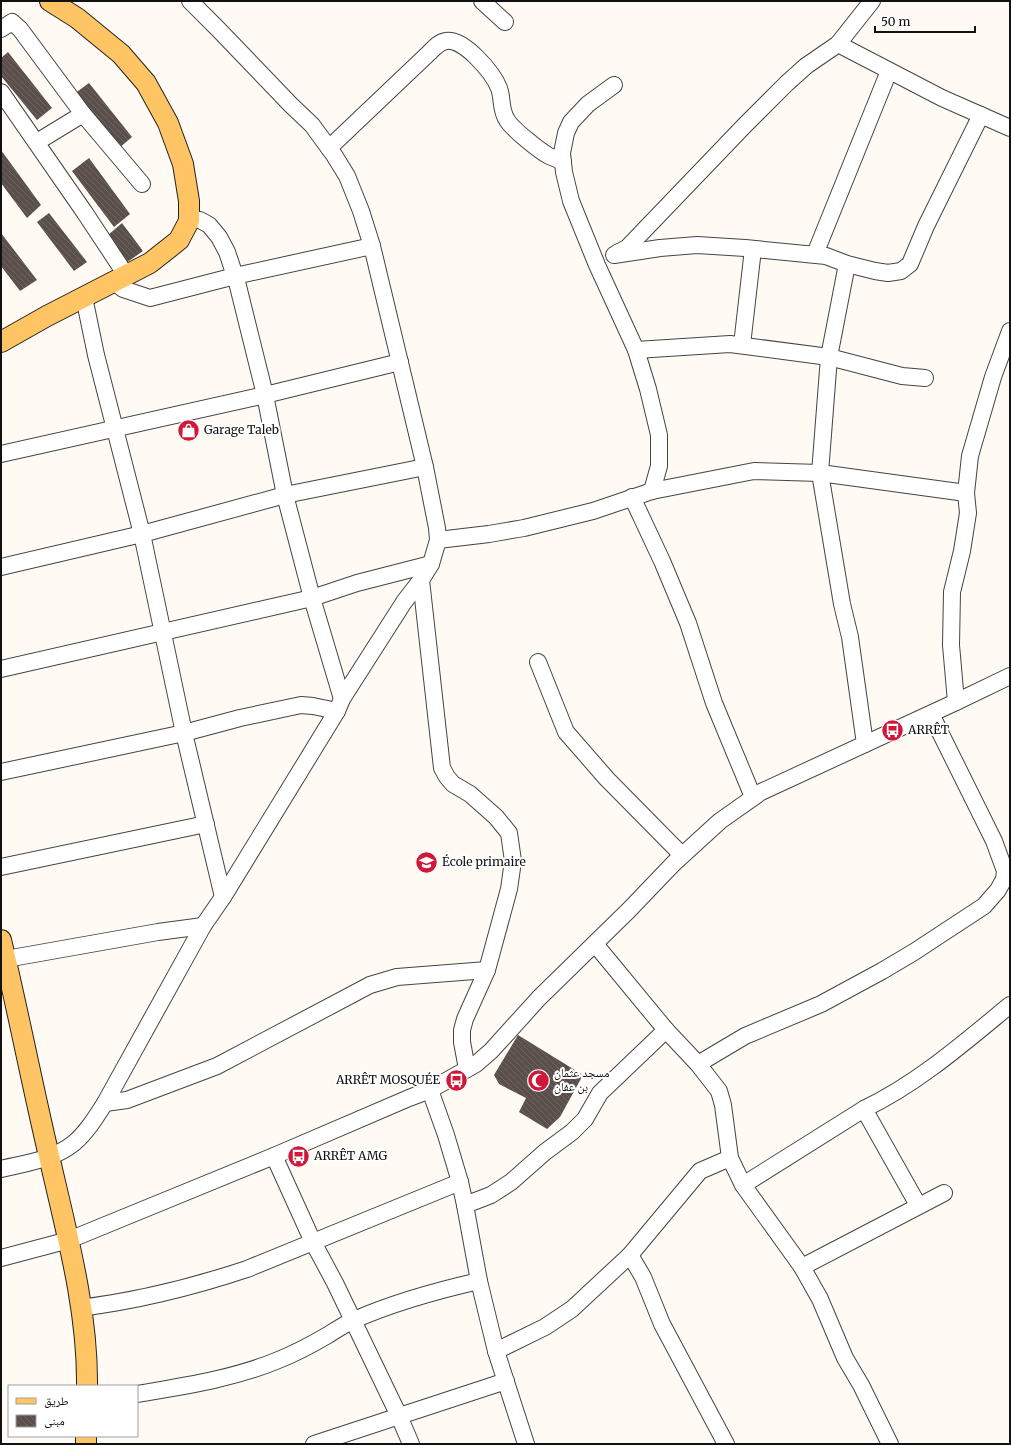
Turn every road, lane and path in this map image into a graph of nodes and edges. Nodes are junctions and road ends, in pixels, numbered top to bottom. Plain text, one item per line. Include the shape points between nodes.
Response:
1 (50, 1) edge
2 (482, 1) edge
3 (872, 1) edge
4 (192, 2) edge
5 (505, 22) dead end
6 (1, 30) edge
7 (838, 44) junction
8 (889, 71) junction
9 (614, 85) dead end
10 (1, 92) edge
11 (83, 114) junction
12 (981, 115) junction
13 (1010, 127) edge
14 (37, 142) junction
15 (329, 148) junction
16 (563, 162) junction
17 (142, 184) dead end
18 (189, 218) junction
19 (372, 246) junction
20 (753, 248) junction
21 (815, 254) junction
22 (614, 255) junction
23 (847, 264) junction
24 (597, 265) junction
25 (235, 276) junction
26 (120, 278) junction
27 (84, 297) junction
28 (1010, 332) edge
29 (1, 342) edge
30 (742, 345) junction
31 (636, 350) junction
32 (829, 357) junction
33 (400, 362) junction
34 (925, 378) dead end
35 (265, 395) junction
36 (116, 428) junction
37 (1, 454) edge
38 (425, 467) junction
39 (820, 473) junction
40 (652, 491) junction
41 (966, 493) junction
42 (285, 495) junction
43 (632, 498) junction
44 (142, 534) junction
45 (438, 540) junction
46 (430, 564) junction
47 (1, 567) edge
48 (421, 580) junction
49 (312, 598) junction
50 (163, 631) junction
51 (538, 662) dead end
52 (1, 669) edge
53 (1010, 676) edge
54 (956, 702) junction
55 (340, 705) junction
56 (931, 714) junction
57 (184, 732) junction
58 (865, 744) junction
59 (1, 772) edge
60 (753, 797) junction
61 (206, 824) junction
62 (682, 855) junction
63 (1, 867) edge
64 (224, 897) junction
65 (204, 926) junction
66 (1, 940) edge
67 (595, 944) junction
68 (3, 956) edge
69 (487, 970) junction
70 (7, 995) edge
71 (1010, 1005) edge
72 (666, 1030) junction
73 (698, 1064) junction
74 (468, 1069) junction
75 (430, 1090) junction
76 (105, 1103) junction
77 (864, 1109) junction
78 (274, 1156) junction
79 (49, 1157) junction
80 (730, 1158) junction
81 (1, 1169) edge
82 (460, 1182) junction
83 (743, 1185) junction
84 (944, 1193) dead end
85 (465, 1205) junction
86 (918, 1205) junction
87 (69, 1240) junction
88 (313, 1242) junction
89 (630, 1255) junction
90 (1, 1258) edge
91 (802, 1266) junction
92 (479, 1281) junction
93 (80, 1308) junction
94 (353, 1321) junction
95 (496, 1351) junction
96 (506, 1381) junction
97 (87, 1385) edge
98 (138, 1394) edge
99 (399, 1416) junction
100 (314, 1444) edge
101 (411, 1444) edge
102 (526, 1444) edge
103 (726, 1444) edge
104 (890, 1444) edge

1 - 18 main road via 78,18 120,54 146,83 168,123 183,164
2 - 5 street
3 - 7 street
4 - 15 street via 312,125
6 - 11 street via 12,22 20,29
7 - 8 street
7 - 22 street via 806,66 786,84 627,248
8 - 12 street
8 - 21 street
9 - 16 street via 588,104 571,122 562,153
10 - 14 street
11 - 14 street
11 - 17 street
12 - 13 street
12 - 23 street via 910,264 901,271 888,273
14 - 26 street via 86,213
15 - 16 street via 429,52 440,43 454,41 465,46 492,75 500,89 504,116 512,128 549,156
15 - 19 street via 347,176
16 - 24 street via 571,201
18 - 25 street via 209,225 219,237
18 - 26 main road via 179,240 150,263
19 - 25 street
19 - 33 street
20 - 21 street
20 - 22 street via 697,245
20 - 30 street
21 - 23 street
22 - 24 street
23 - 32 street
24 - 31 street
25 - 26 street via 150,298 123,290
25 - 35 street
26 - 27 main road
27 - 29 main road
27 - 36 street via 96,355
28 - 41 street via 970,456
30 - 31 street
30 - 32 street
31 - 40 street via 659,435 659,466
32 - 34 street via 902,376
32 - 39 street
33 - 35 street
33 - 38 street
35 - 36 street
35 - 42 street
36 - 37 street
36 - 44 street
38 - 42 street
38 - 45 street
39 - 40 street via 754,471
39 - 41 street
39 - 58 street via 850,637
40 - 43 street
41 - 54 street via 968,513 952,592 951,645
42 - 44 street
42 - 49 street
43 - 45 street via 593,511 524,528
43 - 60 street via 688,623 714,703
44 - 47 street
44 - 50 street
45 - 46 street
46 - 48 street
46 - 49 street
48 - 55 street via 404,602
48 - 69 street via 442,768 453,784 470,794 496,816 509,833 513,861 509,889
49 - 50 street
49 - 55 street
50 - 52 street
50 - 57 street
51 - 62 street via 566,732 607,779
53 - 54 street
54 - 56 street
55 - 57 street via 301,705
55 - 64 street
56 - 58 street
56 - 73 street via 994,841 1005,871 998,890 984,906 882,971 821,1004 745,1036
57 - 59 street
57 - 61 street
58 - 60 street
60 - 62 street via 720,821
61 - 63 street
61 - 64 street
62 - 67 street
64 - 65 street
65 - 68 street
65 - 76 street
66 - 68 main road
67 - 72 street
67 - 74 street via 539,998 492,1051
68 - 70 main road
69 - 74 street via 462,1030
69 - 76 street via 396,977 370,985 217,1066 127,1100
70 - 79 main road
71 - 77 street via 953,1052 885,1099
72 - 73 street
72 - 85 street via 600,1093 584,1119 572,1132 511,1182 490,1195
73 - 80 street via 718,1090 723,1105
74 - 75 street
75 - 78 street
75 - 82 street
76 - 79 street via 75,1142
77 - 83 street
77 - 86 street
78 - 87 street
78 - 88 street
79 - 81 street
79 - 87 main road
80 - 83 street
80 - 89 street via 700,1171
82 - 85 street
82 - 88 street
83 - 91 street
84 - 86 street
85 - 92 street
86 - 91 street
87 - 90 street
87 - 93 main road
88 - 93 street via 221,1278 118,1303
88 - 94 street
89 - 95 street via 572,1309 545,1327
89 - 103 street via 643,1277 662,1324
91 - 104 street via 820,1299 845,1358
92 - 94 street via 424,1294
92 - 95 street
93 - 97 main road via 84,1328
94 - 98 street via 308,1347 276,1361 232,1375
94 - 99 street
95 - 96 street
96 - 99 street
96 - 102 street
99 - 100 street
99 - 101 street

